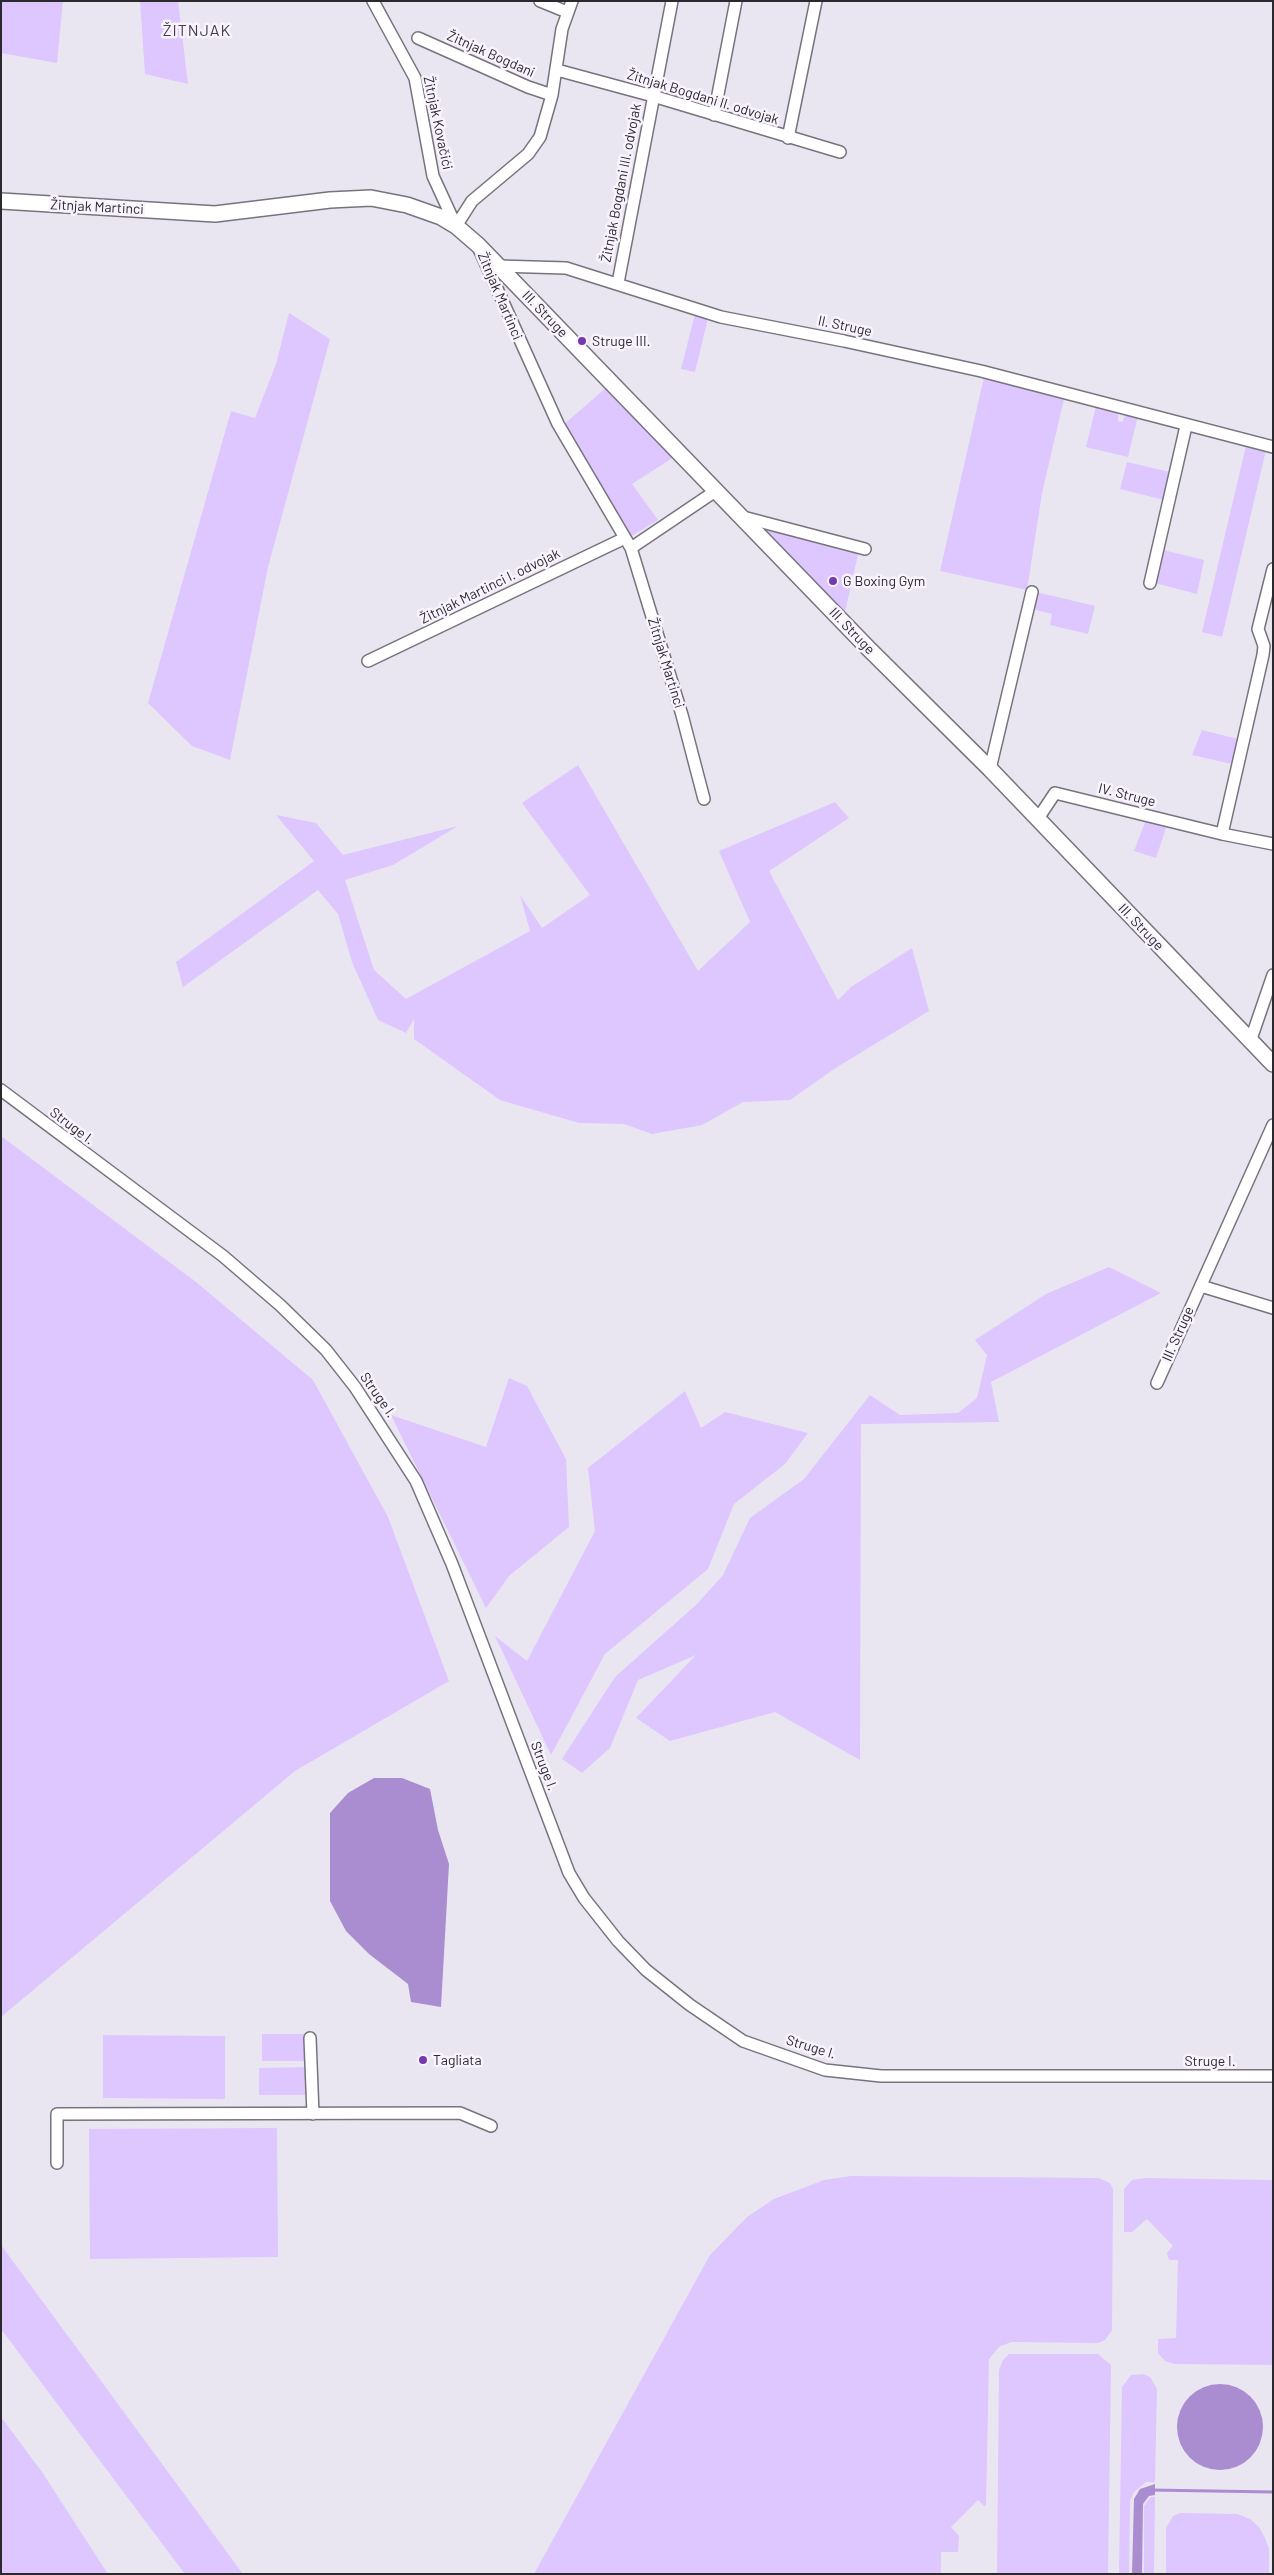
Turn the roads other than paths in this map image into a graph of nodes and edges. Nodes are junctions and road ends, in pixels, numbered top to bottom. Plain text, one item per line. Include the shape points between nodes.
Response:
1 (373, 1) edge
2 (540, 1) edge
3 (672, 1) edge
4 (736, 1) edge
5 (816, 1) edge
6 (569, 7) edge
7 (418, 38) dead end
8 (557, 70) junction
9 (552, 94) junction
10 (653, 96) junction
11 (714, 115) junction
12 (788, 138) junction
13 (840, 152) dead end
14 (1, 201) edge
15 (456, 226) junction
16 (478, 245) junction
17 (498, 266) junction
18 (618, 283) junction
19 (1186, 426) junction
20 (1273, 447) edge
21 (717, 490) junction
22 (742, 518) junction
23 (628, 543) junction
24 (864, 550) dead end
25 (1273, 569) edge
26 (1150, 583) dead end
27 (1032, 592) dead end
28 (368, 661) dead end
29 (990, 770) junction
30 (704, 799) dead end
31 (1037, 820) junction
32 (1222, 834) junction
33 (1273, 844) edge
34 (1273, 975) edge
35 (1250, 1042) junction
36 (1273, 1064) edge
37 (1, 1090) edge
38 (1273, 1125) edge
39 (1201, 1286) junction
40 (1273, 1308) edge
41 (1157, 1383) dead end
42 (310, 2038) dead end
43 (1273, 2076) edge
44 (313, 2114) junction
45 (491, 2126) dead end
46 (57, 2163) dead end

1 - 15 street, Žitnjak Kovačići via 415,78 433,176
2 - 6 street, Žitnjak Bogdani
3 - 10 street, Žitnjak Bogdani III. odvojak
4 - 11 street
5 - 12 street
6 - 8 street, Žitnjak Bogdani
7 - 9 street, Žitnjak Bogdani via 528,88
8 - 9 street, Žitnjak Bogdani
8 - 10 street, Žitnjak Bogdani II. odvojak
9 - 15 street, Žitnjak Bogdani via 544,129 534,146 472,200
10 - 11 street, Žitnjak Bogdani II. odvojak
10 - 18 street, Žitnjak Bogdani III. odvojak
11 - 12 street, Žitnjak Bogdani II. odvojak
12 - 13 street, Žitnjak Bogdani II. odvojak
14 - 15 street, Žitnjak Martinci via 215,214 371,198 408,205
15 - 16 street, Žitnjak Martinci
16 - 17 street, III. Struge
16 - 23 street, Žitnjak Martinci via 558,424
17 - 18 street, II. Struge via 566,268
17 - 21 street, III. Struge
18 - 19 street, II. Struge via 721,317 981,371
19 - 20 street, II. Struge
19 - 26 street
21 - 22 street, III. Struge
21 - 23 street
22 - 24 street
22 - 29 street, III. Struge
23 - 28 street, Žitnjak Martinci I. odvojak
23 - 30 street, Žitnjak Martinci via 682,715
25 - 32 street via 1258,629 1264,646
27 - 29 street
29 - 31 street, III. Struge
31 - 32 street, IV. Struge via 1055,793
31 - 35 street, III. Struge
32 - 33 street, IV. Struge
34 - 35 street
35 - 36 street, III. Struge
37 - 43 street, Struge I. via 223,1256 326,1350 355,1387 416,1481 452,1564 569,1873 618,1941 646,1970 690,2005 742,2041 826,2070 881,2076
38 - 39 street, III. Struge
39 - 40 street
39 - 41 street, III. Struge
42 - 44 street
44 - 45 street via 460,2113
44 - 46 street via 57,2114

